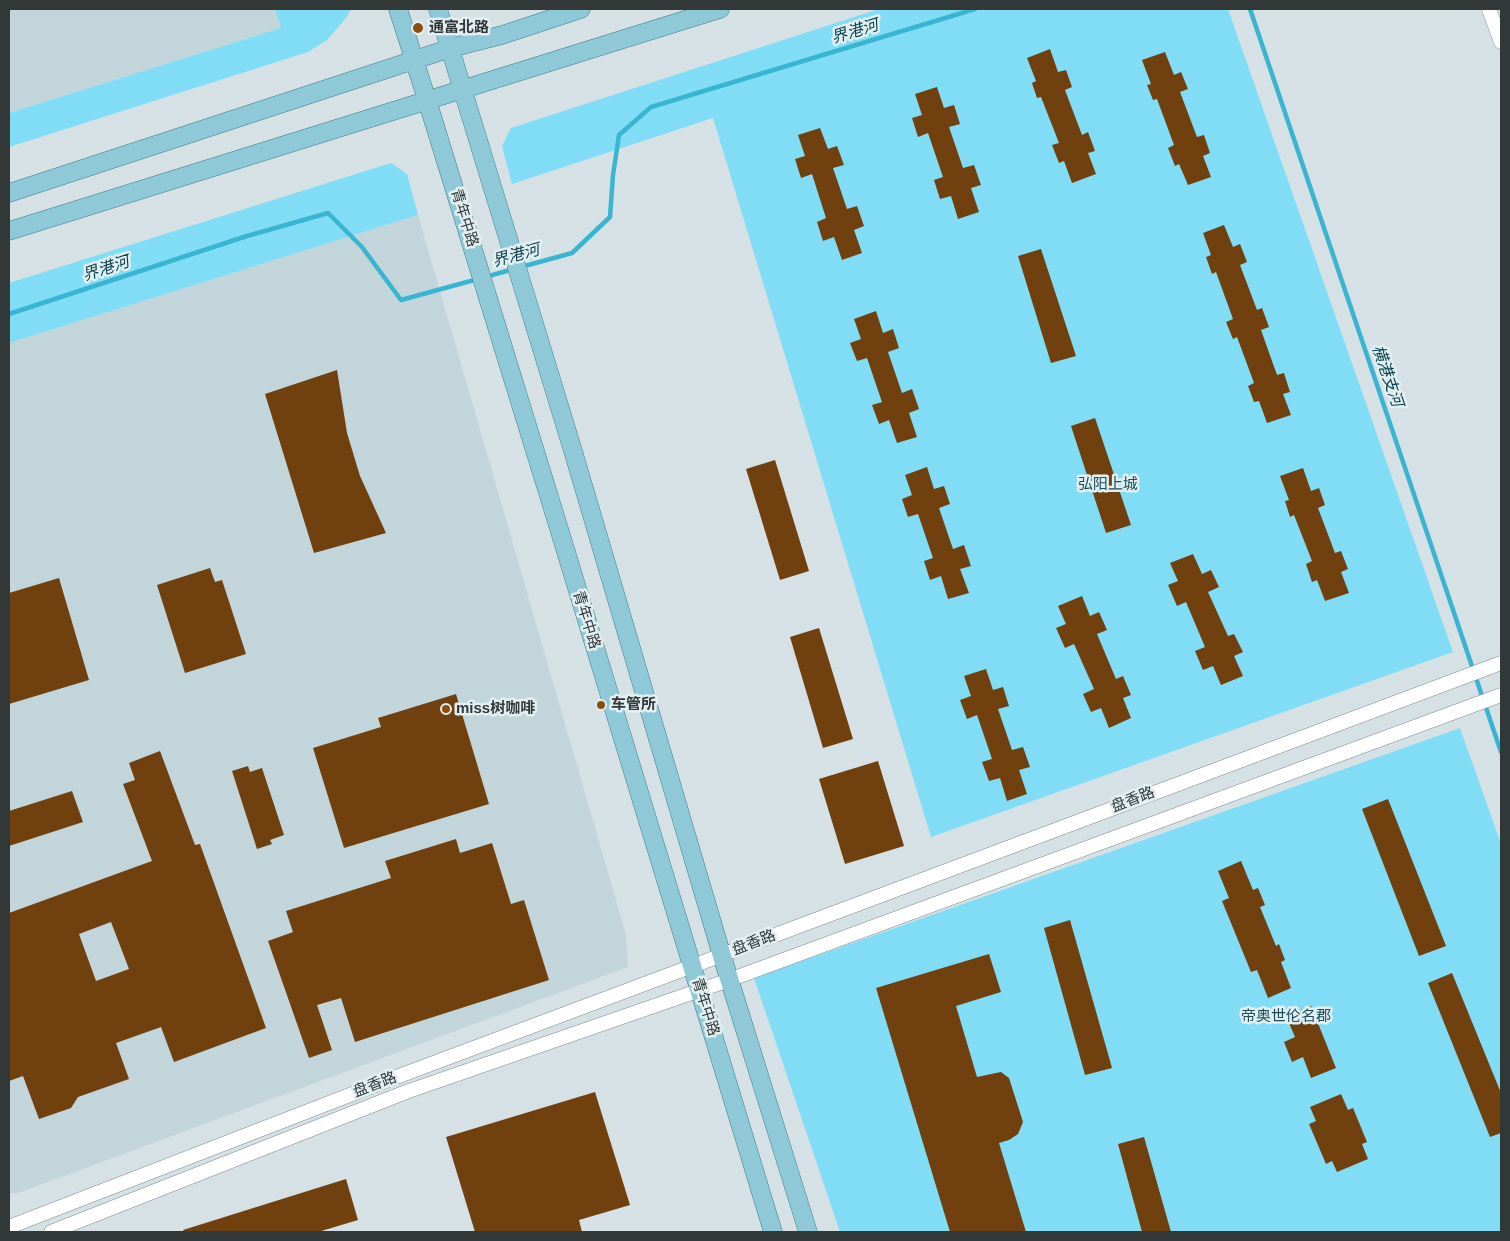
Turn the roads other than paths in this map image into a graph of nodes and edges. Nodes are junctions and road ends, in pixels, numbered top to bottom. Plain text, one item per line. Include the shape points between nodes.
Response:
1 (398, 9) edge
2 (438, 9) edge
3 (581, 9) edge
4 (720, 9) edge
5 (1489, 9) edge
6 (1501, 42) edge
7 (451, 48) junction
8 (414, 61) junction
9 (463, 89) junction
10 (427, 100) junction
11 (9, 193) edge
12 (9, 230) edge
13 (1501, 663) edge
14 (1501, 695) edge
15 (722, 956) junction
16 (693, 965) junction
17 (729, 980) junction
18 (700, 989) junction
19 (9, 1227) edge
20 (51, 1232) edge
21 (773, 1232) edge
22 (808, 1232) edge

1 - 8 main road, 青年中路
2 - 7 main road, 青年中路
3 - 7 main road
4 - 9 main road
5 - 6 street
7 - 8 main road
7 - 9 main road, 青年中路
8 - 10 main road, 青年中路
8 - 11 main road
9 - 10 main road
9 - 15 main road, 青年中路
10 - 12 main road
10 - 16 main road, 青年中路
13 - 15 street, 盘香路
14 - 17 street, 盘香路
15 - 16 street, 盘香路
15 - 17 main road, 青年中路
16 - 18 main road, 青年中路
16 - 19 street, 盘香路
17 - 18 street, 盘香路
17 - 22 main road, 青年中路
18 - 20 street, 盘香路 via 406,1092
18 - 21 main road, 青年中路

